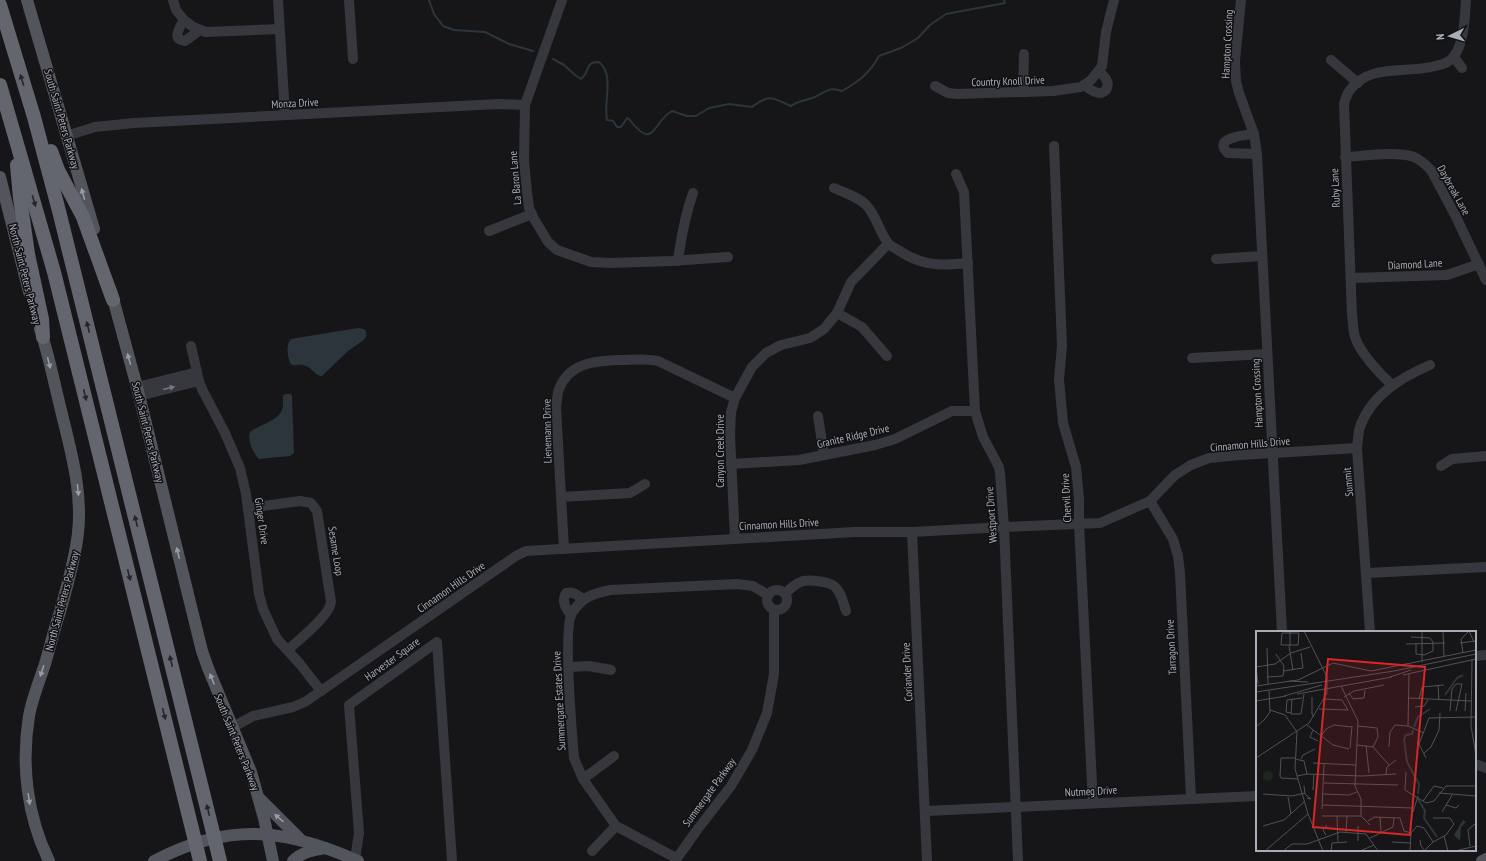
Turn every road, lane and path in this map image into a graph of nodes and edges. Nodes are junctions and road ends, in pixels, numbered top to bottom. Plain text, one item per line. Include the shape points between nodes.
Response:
1 (27, 0) edge
2 (173, 0) edge
3 (278, 0) edge
4 (349, 0) edge
5 (562, 0) edge
6 (1114, 0) edge
7 (1241, 0) edge
8 (1466, 0) edge
9 (0, 5) edge
10 (184, 20) junction
11 (279, 29) junction
12 (200, 30) junction
13 (1024, 54) dead end
14 (1454, 56) junction
15 (353, 59) dead end
16 (1331, 60) dead end
17 (1462, 68) dead end
18 (1099, 71) junction
19 (1358, 82) junction
20 (0, 85) edge
21 (1084, 85) junction
22 (935, 86) dead end
23 (1023, 92) junction
24 (525, 105) junction
25 (284, 115) junction
26 (34, 117) junction
27 (1254, 134) junction
28 (66, 136) junction
29 (15, 137) junction
30 (1054, 146) dead end
31 (1257, 154) junction
32 (1345, 156) junction
33 (956, 174) dead end
34 (0, 177) edge
35 (834, 188) dead end
36 (693, 193) dead end
37 (532, 214) junction
38 (489, 232) dead end
39 (888, 244) junction
40 (1262, 256) junction
41 (728, 257) dead end
42 (1216, 259) dead end
43 (678, 261) junction
44 (968, 264) junction
45 (1479, 264) junction
46 (1352, 278) junction
47 (1486, 280) edge
48 (113, 300) junction
49 (837, 313) junction
50 (43, 337) junction
51 (191, 346) dead end
52 (1267, 354) junction
53 (887, 356) dead end
54 (1192, 358) dead end
55 (1430, 365) dead end
56 (198, 377) junction
57 (1392, 385) junction
58 (138, 391) junction
59 (735, 398) junction
60 (975, 411) junction
61 (818, 416) dead end
62 (1357, 448) junction
63 (1272, 454) junction
64 (824, 456) junction
65 (1486, 456) edge
66 (731, 464) junction
67 (1441, 466) dead end
68 (645, 484) dead end
69 (562, 497) junction
70 (1150, 501) junction
71 (248, 508) junction
72 (1079, 524) junction
73 (1004, 527) junction
74 (912, 532) junction
75 (735, 539) junction
76 (564, 549) junction
77 (1486, 567) edge
78 (1367, 573) junction
79 (785, 594) junction
80 (768, 595) junction
81 (583, 599) junction
82 (774, 610) junction
83 (846, 611) dead end
84 (571, 615) junction
85 (1282, 631) edge
86 (1370, 631) edge
87 (288, 650) junction
88 (1486, 655) edge
89 (1476, 656) edge
90 (569, 667) junction
91 (611, 670) dead end
92 (321, 691) junction
93 (232, 727) junction
94 (614, 756) dead end
95 (583, 779) junction
96 (1256, 796) edge
97 (259, 797) junction
98 (1191, 798) junction
99 (1093, 803) junction
100 (1015, 807) junction
101 (926, 811) junction
102 (616, 826) junction
103 (267, 834) junction
104 (300, 839) junction
105 (328, 848) junction
106 (592, 851) dead end
107 (1486, 859) edge
108 (356, 860) edge
109 (675, 860) edge
110 (48, 861) edge
111 (154, 861) edge
112 (200, 861) edge
113 (220, 861) edge
114 (273, 861) edge
115 (293, 861) edge
116 (452, 861) edge
117 (927, 861) edge
118 (1018, 861) edge
119 (1482, 861) edge

1 - 28 main road, South Saint Peters Parkway
2 - 10 street via 176,10
3 - 11 street
4 - 15 street
5 - 24 street, La Baron Lane
6 - 18 street
7 - 27 street, Hampton Crossing via 1235,61 1236,81
8 - 14 street via 1463,32
26 -> 9 highway
10 - 12 street
10 - 12 street via 177,33 180,40 185,41
11 - 12 street via 220,32
11 - 25 street
13 - 23 street
14 - 17 street
14 - 19 street, Ruby Lane via 1442,65 1423,70 1373,73
16 - 19 street
18 - 21 street, Country Knoll Drive
18 - 21 street via 1107,80 1108,86 1105,91 1098,93
19 - 32 street, Ruby Lane via 1349,91 1344,104
20 - 29 highway
21 - 23 street, Country Knoll Drive via 1068,90
22 - 23 street, Country Knoll Drive via 948,93 957,94
24 - 25 street, Monza Drive via 498,104
24 - 37 street, La Baron Lane via 524,161 529,208
25 - 28 street, Monza Drive via 134,123 95,127
26 - 48 highway via 48,140 58,170 83,217
113 -> 26 highway
27 - 31 street, Hampton Crossing
27 - 31 street via 1229,139 1223,145 1228,153
48 -> 28 main road, South Saint Peters Parkway
29 - 50 highway via 30,270 42,319
29 -> 112 highway via 63,308
30 - 72 street, Chervil Drive via 1062,346 1059,379 1063,423 1076,467
31 - 40 street, Hampton Crossing
32 - 45 street, Daybreak Lane via 1412,157 1425,164 1431,170
32 - 46 street, Ruby Lane
33 - 44 street, Westport Drive via 964,192
34 - 50 main road, North Saint Peters Parkway
35 - 39 street via 866,205
36 - 43 street via 682,231
37 - 38 street
37 - 43 street, La Baron Lane via 548,242 557,250 591,262
39 - 44 street via 919,262
39 - 49 street, Canyon Creek Drive via 851,282
40 - 42 street
40 - 52 street, Hampton Crossing
41 - 43 street, La Baron Lane
44 - 60 street, Westport Drive
45 - 46 street, Diamond Lane via 1447,275
45 - 47 street, Daybreak Lane
46 - 57 street, Ruby Lane via 1355,337 1360,348
58 -> 48 main road, South Saint Peters Parkway
49 - 53 street via 862,328
49 - 59 street, Canyon Creek Drive via 824,329 810,338 766,353 752,367
50 -> 110 main road, North Saint Peters Parkway via 76,472 79,507 75,554 35,692 26,740 28,796 36,831
51 - 56 street, Ginger Drive
52 - 54 street
52 - 63 street, Hampton Crossing
55 - 57 street, Summit
56 - 58 street
56 - 71 street, Ginger Drive via 236,456
57 - 62 street, Summit via 1374,404 1362,422
93 -> 58 main road, South Saint Peters Parkway via 202,651
59 - 66 street, Canyon Creek Drive via 731,412
59 - 69 street, Lienemann Drive via 658,361 596,361 583,364 566,376 558,390 556,408
60 - 64 street, Granite Ridge Drive via 952,411 895,439
60 - 73 street, Westport Drive via 983,437 999,467
61 - 64 street
62 - 63 street, Cinnamon Hills Drive
62 - 78 street, Summit
63 - 70 street, Cinnamon Hills Drive via 1209,458 1175,475
63 - 85 street, Hampton Crossing
64 - 66 street, Granite Ridge Drive
65 - 67 street via 1452,459
66 - 75 street, Canyon Creek Drive
68 - 69 street via 630,493
69 - 76 street, Lienemann Drive
70 - 72 street, Cinnamon Hills Drive via 1100,523
70 - 98 street, Tarragon Drive via 1178,556
71 - 87 street, Ginger Drive via 261,602 274,633
71 - 87 street, Sesame Loop via 300,501 311,503 318,511 331,607
72 - 73 street, Cinnamon Hills Drive
72 - 99 street, Chervil Drive
73 - 74 street, Cinnamon Hills Drive
73 - 100 street, Westport Drive
74 - 75 street, Cinnamon Hills Drive via 855,532
74 - 101 street, Coriander Drive
75 - 76 street, Cinnamon Hills Drive
76 - 92 street, Cinnamon Hills Drive via 526,551 516,556
77 - 78 street
78 - 86 street, Summit
79 - 80 street via 777,590 771,591
79 - 82 street via 786,605
79 - 83 street via 802,582 818,581 833,585
80 - 81 street via 753,586 737,584 610,590
80 - 82 street via 767,603
81 - 84 street, Summergate Estates Drive
81 - 84 street via 570,592 566,593 563,602
82 - 109 street, Summergate Parkway via 774,674 770,714 731,786
84 - 90 street, Summergate Estates Drive via 568,634
87 - 92 street, Ginger Drive
88 - 89 street
90 - 91 street via 589,666
90 - 95 street, Summergate Estates Drive via 574,758
92 - 93 street, Cinnamon Hills Drive via 299,704 253,716
93 - 97 main road, South Saint Peters Parkway
94 - 95 street
95 - 102 street, Summergate Estates Drive
96 - 98 street, Nutmeg Drive
97 - 103 main road, South Saint Peters Parkway
104 -> 97 main road
98 - 99 street, Nutmeg Drive
99 - 100 street, Nutmeg Drive
100 - 101 street, Nutmeg Drive
100 - 118 street, Westport Drive
101 - 117 street, Coriander Drive
102 - 106 street
102 - 109 street, Summergate Estates Drive
103 - 104 main road
103 - 111 main road via 230,835 207,840 181,848
103 - 114 main road, South Saint Peters Parkway
104 - 105 main road
105 - 108 main road
105 - 115 main road via 310,851
107 - 119 main road
108 - 116 street, Harvester Square via 359,833 349,705 437,642

